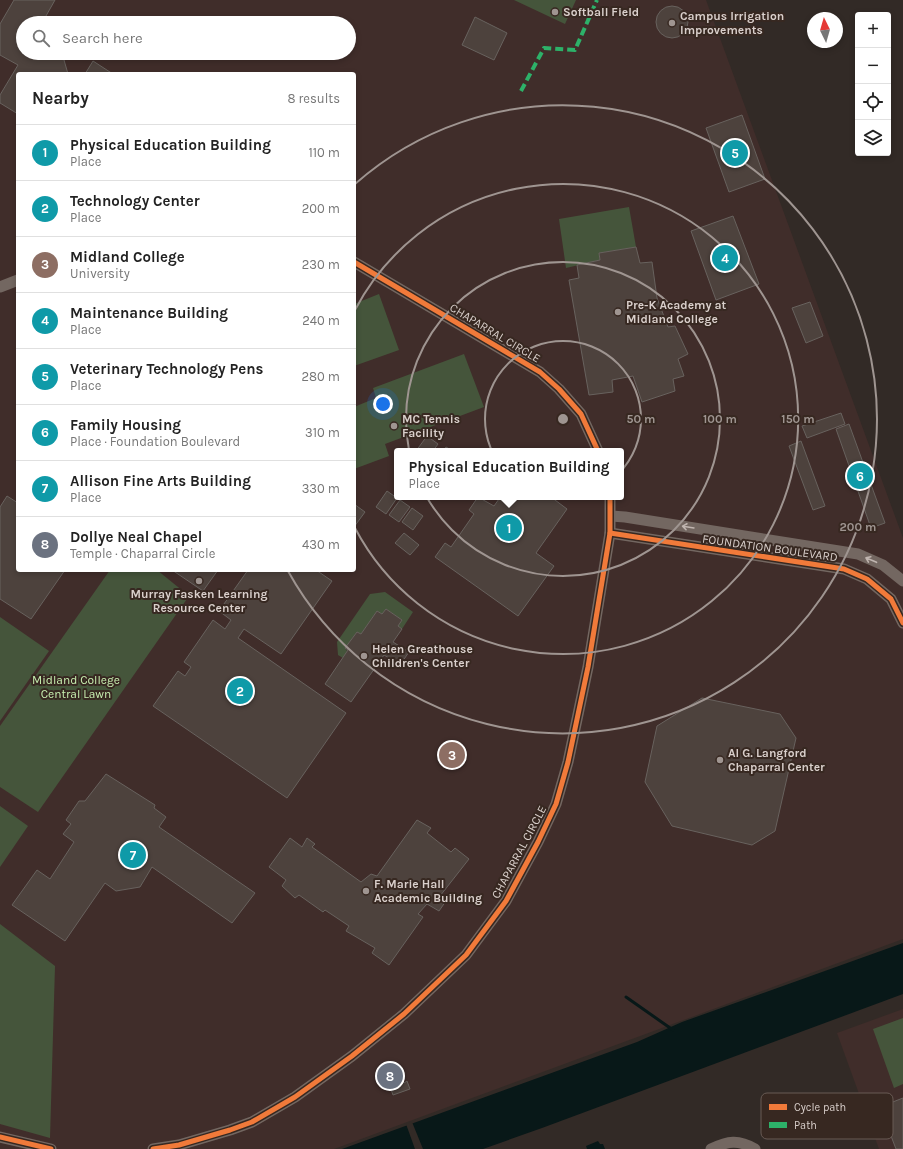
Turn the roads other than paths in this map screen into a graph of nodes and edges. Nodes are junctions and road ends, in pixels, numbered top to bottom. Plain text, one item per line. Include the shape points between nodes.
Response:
1 (356, 263) edge
2 (16, 281) edge
3 (0, 287) edge
4 (597, 448) edge
5 (610, 500) edge
6 (611, 516) junction
7 (610, 533) junction
8 (903, 581) edge
9 (903, 623) edge
10 (0, 1136) edge
11 (51, 1149) edge
12 (153, 1149) edge
13 (711, 1149) edge
14 (755, 1149) edge

1 - 4 street, CHAPARRAL CIRCLE via 540,372 581,414
2 - 3 street
5 - 6 street, CHAPARRAL CIRCLE
6 - 7 street, CHAPARRAL CIRCLE
8 -> 6 street, FOUNDATION BOULEVARD via 883,565 858,554
7 - 9 street, FOUNDATION BOULEVARD via 844,569 866,579 891,599
7 - 12 street, CHAPARRAL CIRCLE via 588,667 568,762 556,804 506,901 466,955 404,1014 295,1097 252,1122 179,1145
10 - 11 street
13 - 14 street via 725,1142 744,1143

